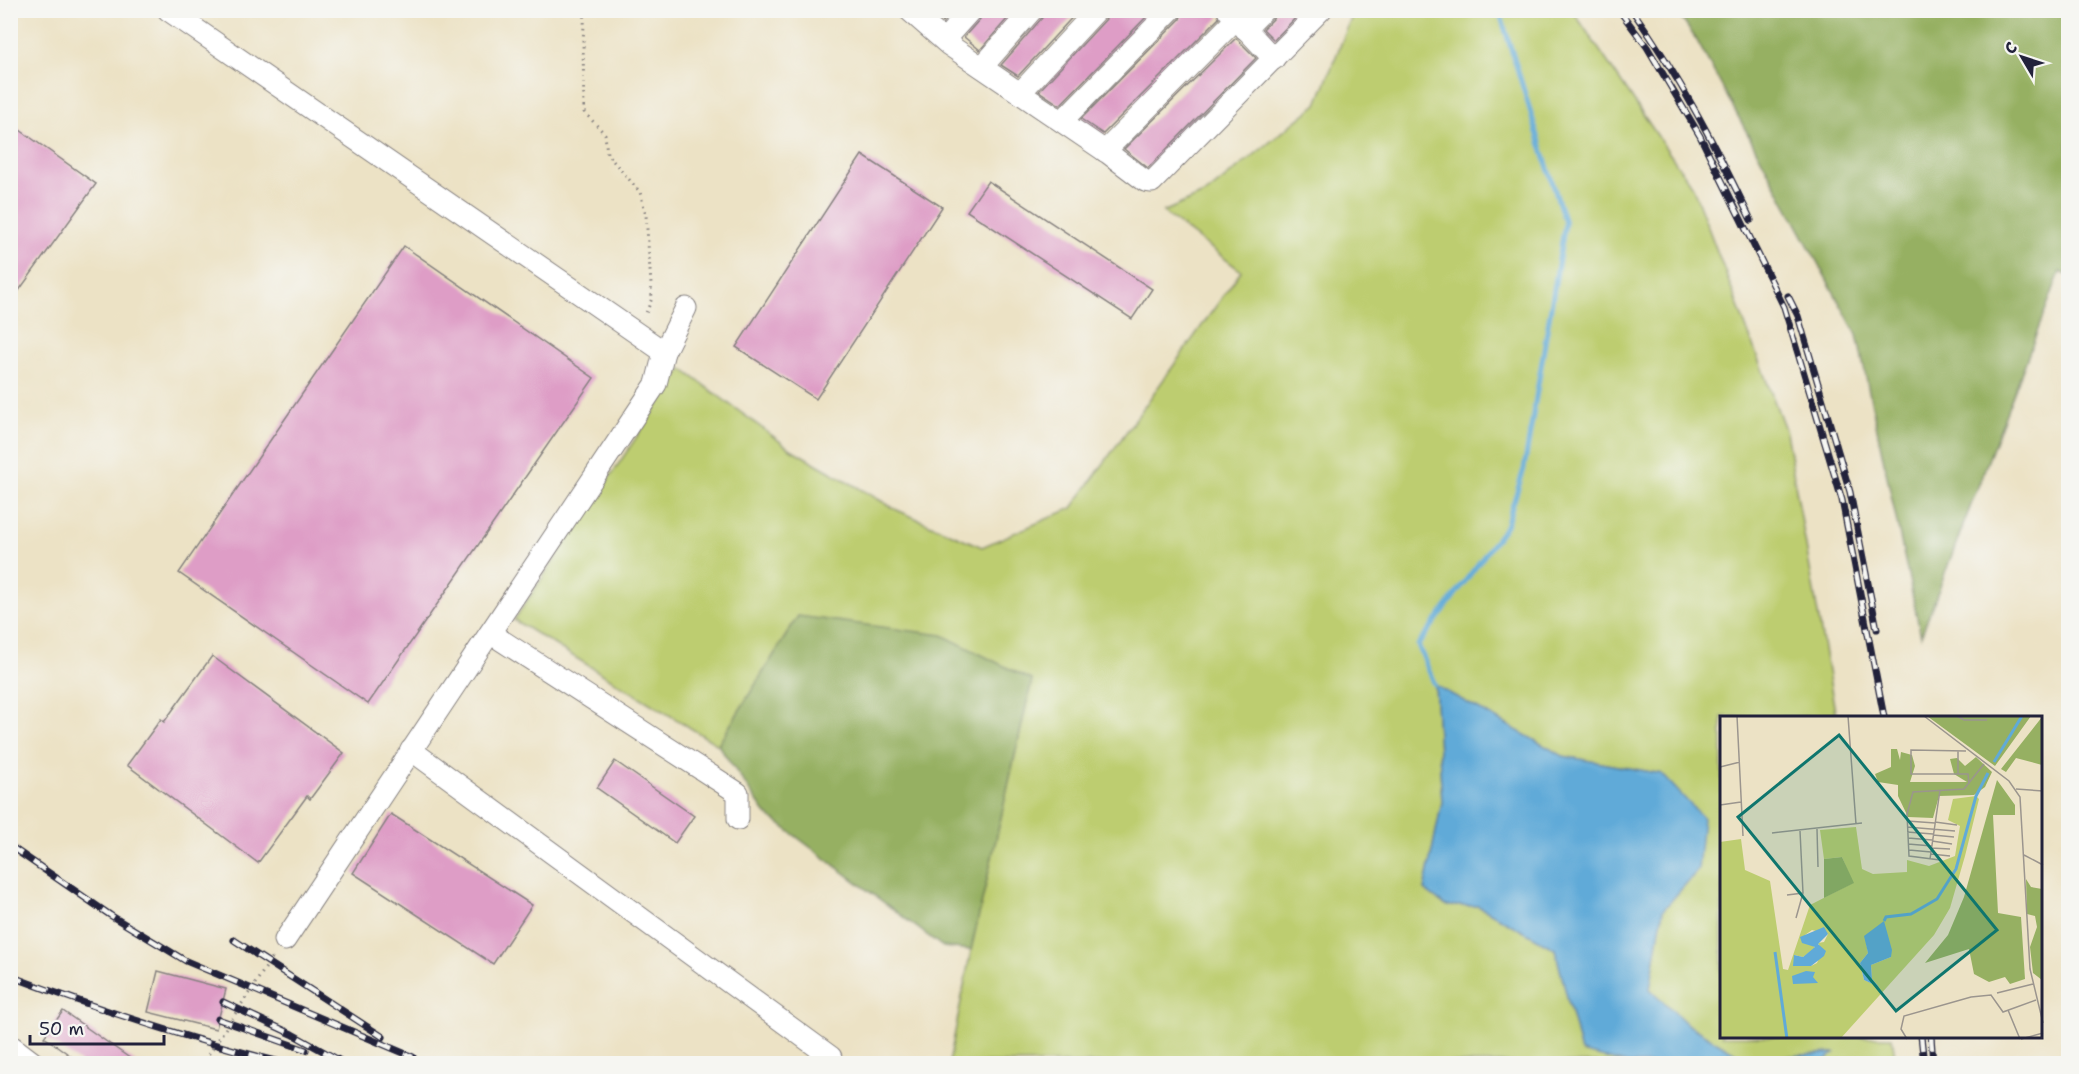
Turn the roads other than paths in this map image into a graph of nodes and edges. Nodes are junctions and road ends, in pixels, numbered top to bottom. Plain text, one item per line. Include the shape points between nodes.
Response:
1 (168, 10) edge
2 (909, 10) edge
3 (971, 10) edge
4 (1032, 10) edge
5 (1097, 10) edge
6 (1171, 10) edge
7 (1264, 10) edge
8 (1321, 10) edge
9 (1236, 20) edge
10 (944, 40) junction
11 (1274, 59) junction
12 (982, 68) junction
13 (1020, 93) junction
14 (1062, 121) junction
15 (1106, 151) junction
16 (686, 308) dead end
17 (664, 352) junction
18 (490, 633) junction
19 (411, 750) junction
20 (738, 819) dead end
21 (285, 940) road end
22 (10, 1046) edge
23 (831, 1061) edge
24 (35, 1064) edge

1 - 17 street
2 - 10 street
3 - 10 street
4 - 12 street
5 - 13 street
6 - 14 street
7 - 9 street
8 - 11 street
9 - 11 street
9 - 15 street
10 - 12 street
11 - 15 street via 1155,181 1145,181
12 - 13 street
13 - 14 street
14 - 15 street
16 - 17 street
17 - 18 street via 656,384
18 - 19 street
18 - 20 street via 738,793
19 - 21 street
19 - 23 street
22 - 24 street

